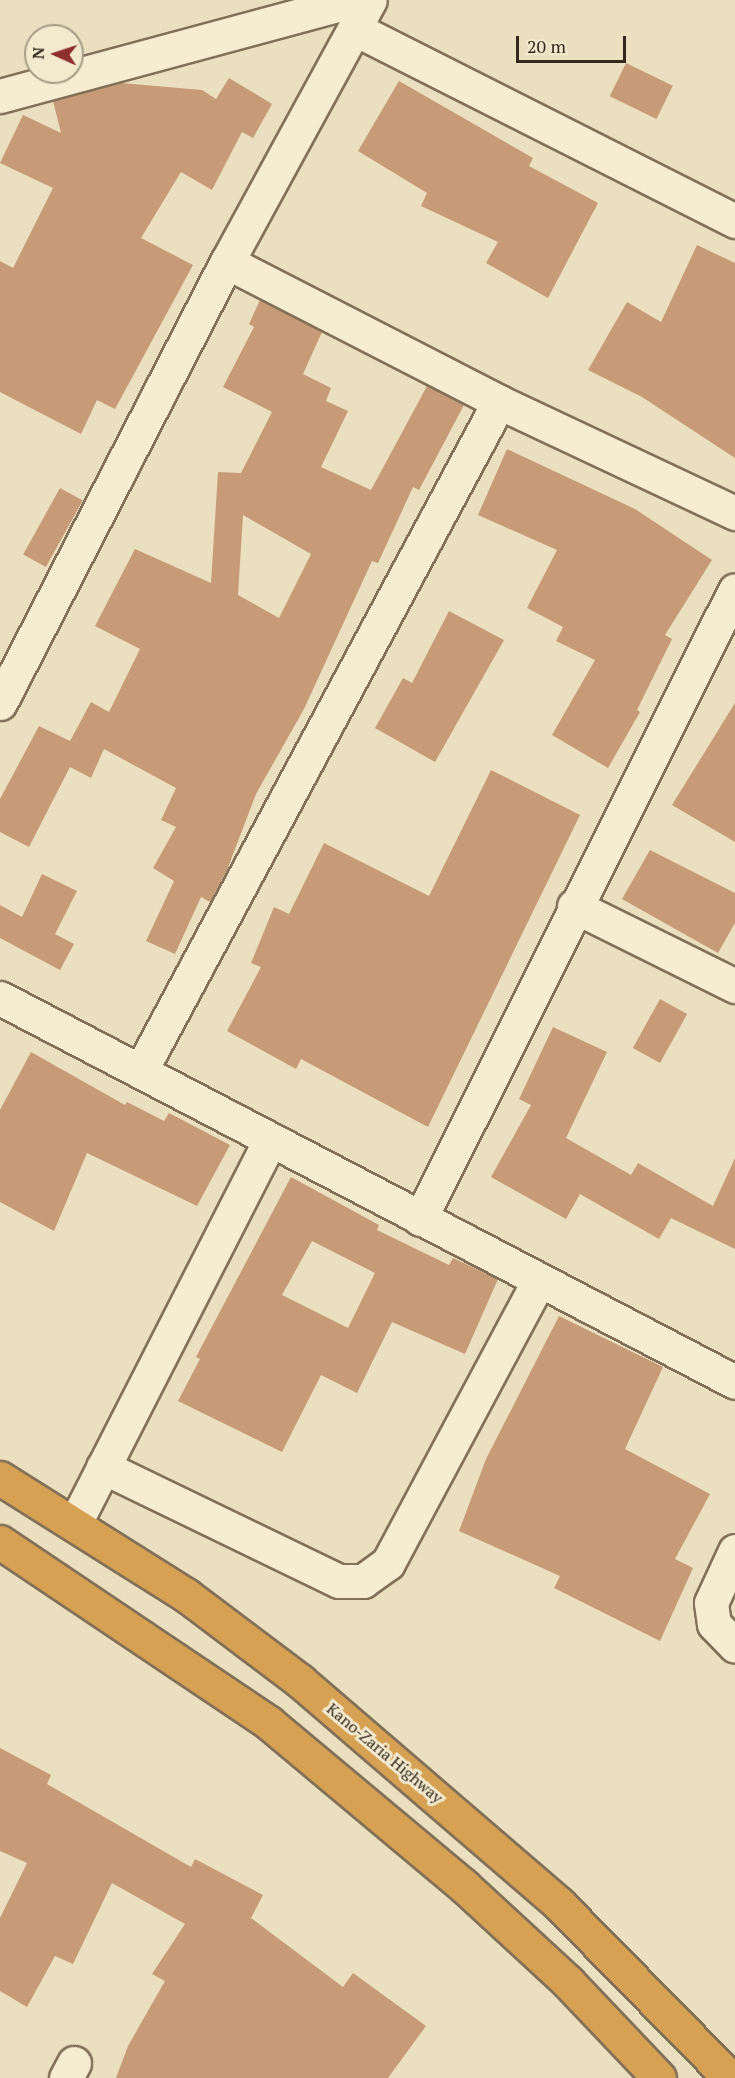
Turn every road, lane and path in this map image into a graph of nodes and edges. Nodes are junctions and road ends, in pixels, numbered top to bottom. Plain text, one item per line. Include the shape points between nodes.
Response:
1 (370, 0) edge
2 (355, 15) edge
3 (0, 96) edge
4 (735, 221) edge
5 (227, 262) junction
6 (499, 402) junction
7 (735, 513) edge
8 (735, 590) edge
9 (0, 703) edge
10 (574, 906) junction
11 (735, 986) edge
12 (0, 998) edge
13 (141, 1070) junction
14 (270, 1142) junction
15 (420, 1219) junction
16 (539, 1281) junction
17 (735, 1382) edge
18 (103, 1467) junction
19 (0, 1478) edge
20 (75, 1523) junction
21 (0, 1542) edge
22 (735, 1551) edge
23 (735, 1646) edge
24 (659, 2078) edge
25 (729, 2078) edge

1 - 2 street
2 - 3 street
2 - 4 street
2 - 5 street
5 - 6 street
5 - 9 street
6 - 7 street
6 - 13 street
8 - 10 street
10 - 11 street
10 - 15 street
12 - 13 street
13 - 14 street
14 - 15 street
14 - 18 street
15 - 16 street
16 - 17 street
16 - 18 street via 388,1563 363,1581 339,1581
18 - 20 street
19 - 20 highway, Kano-Zaria Highway
20 - 25 highway, Kano-Zaria Highway via 186,1595 300,1682 417,1780 559,1904
21 - 24 highway via 269,1723 464,1886 568,1982
22 - 23 street via 711,1603 714,1624

